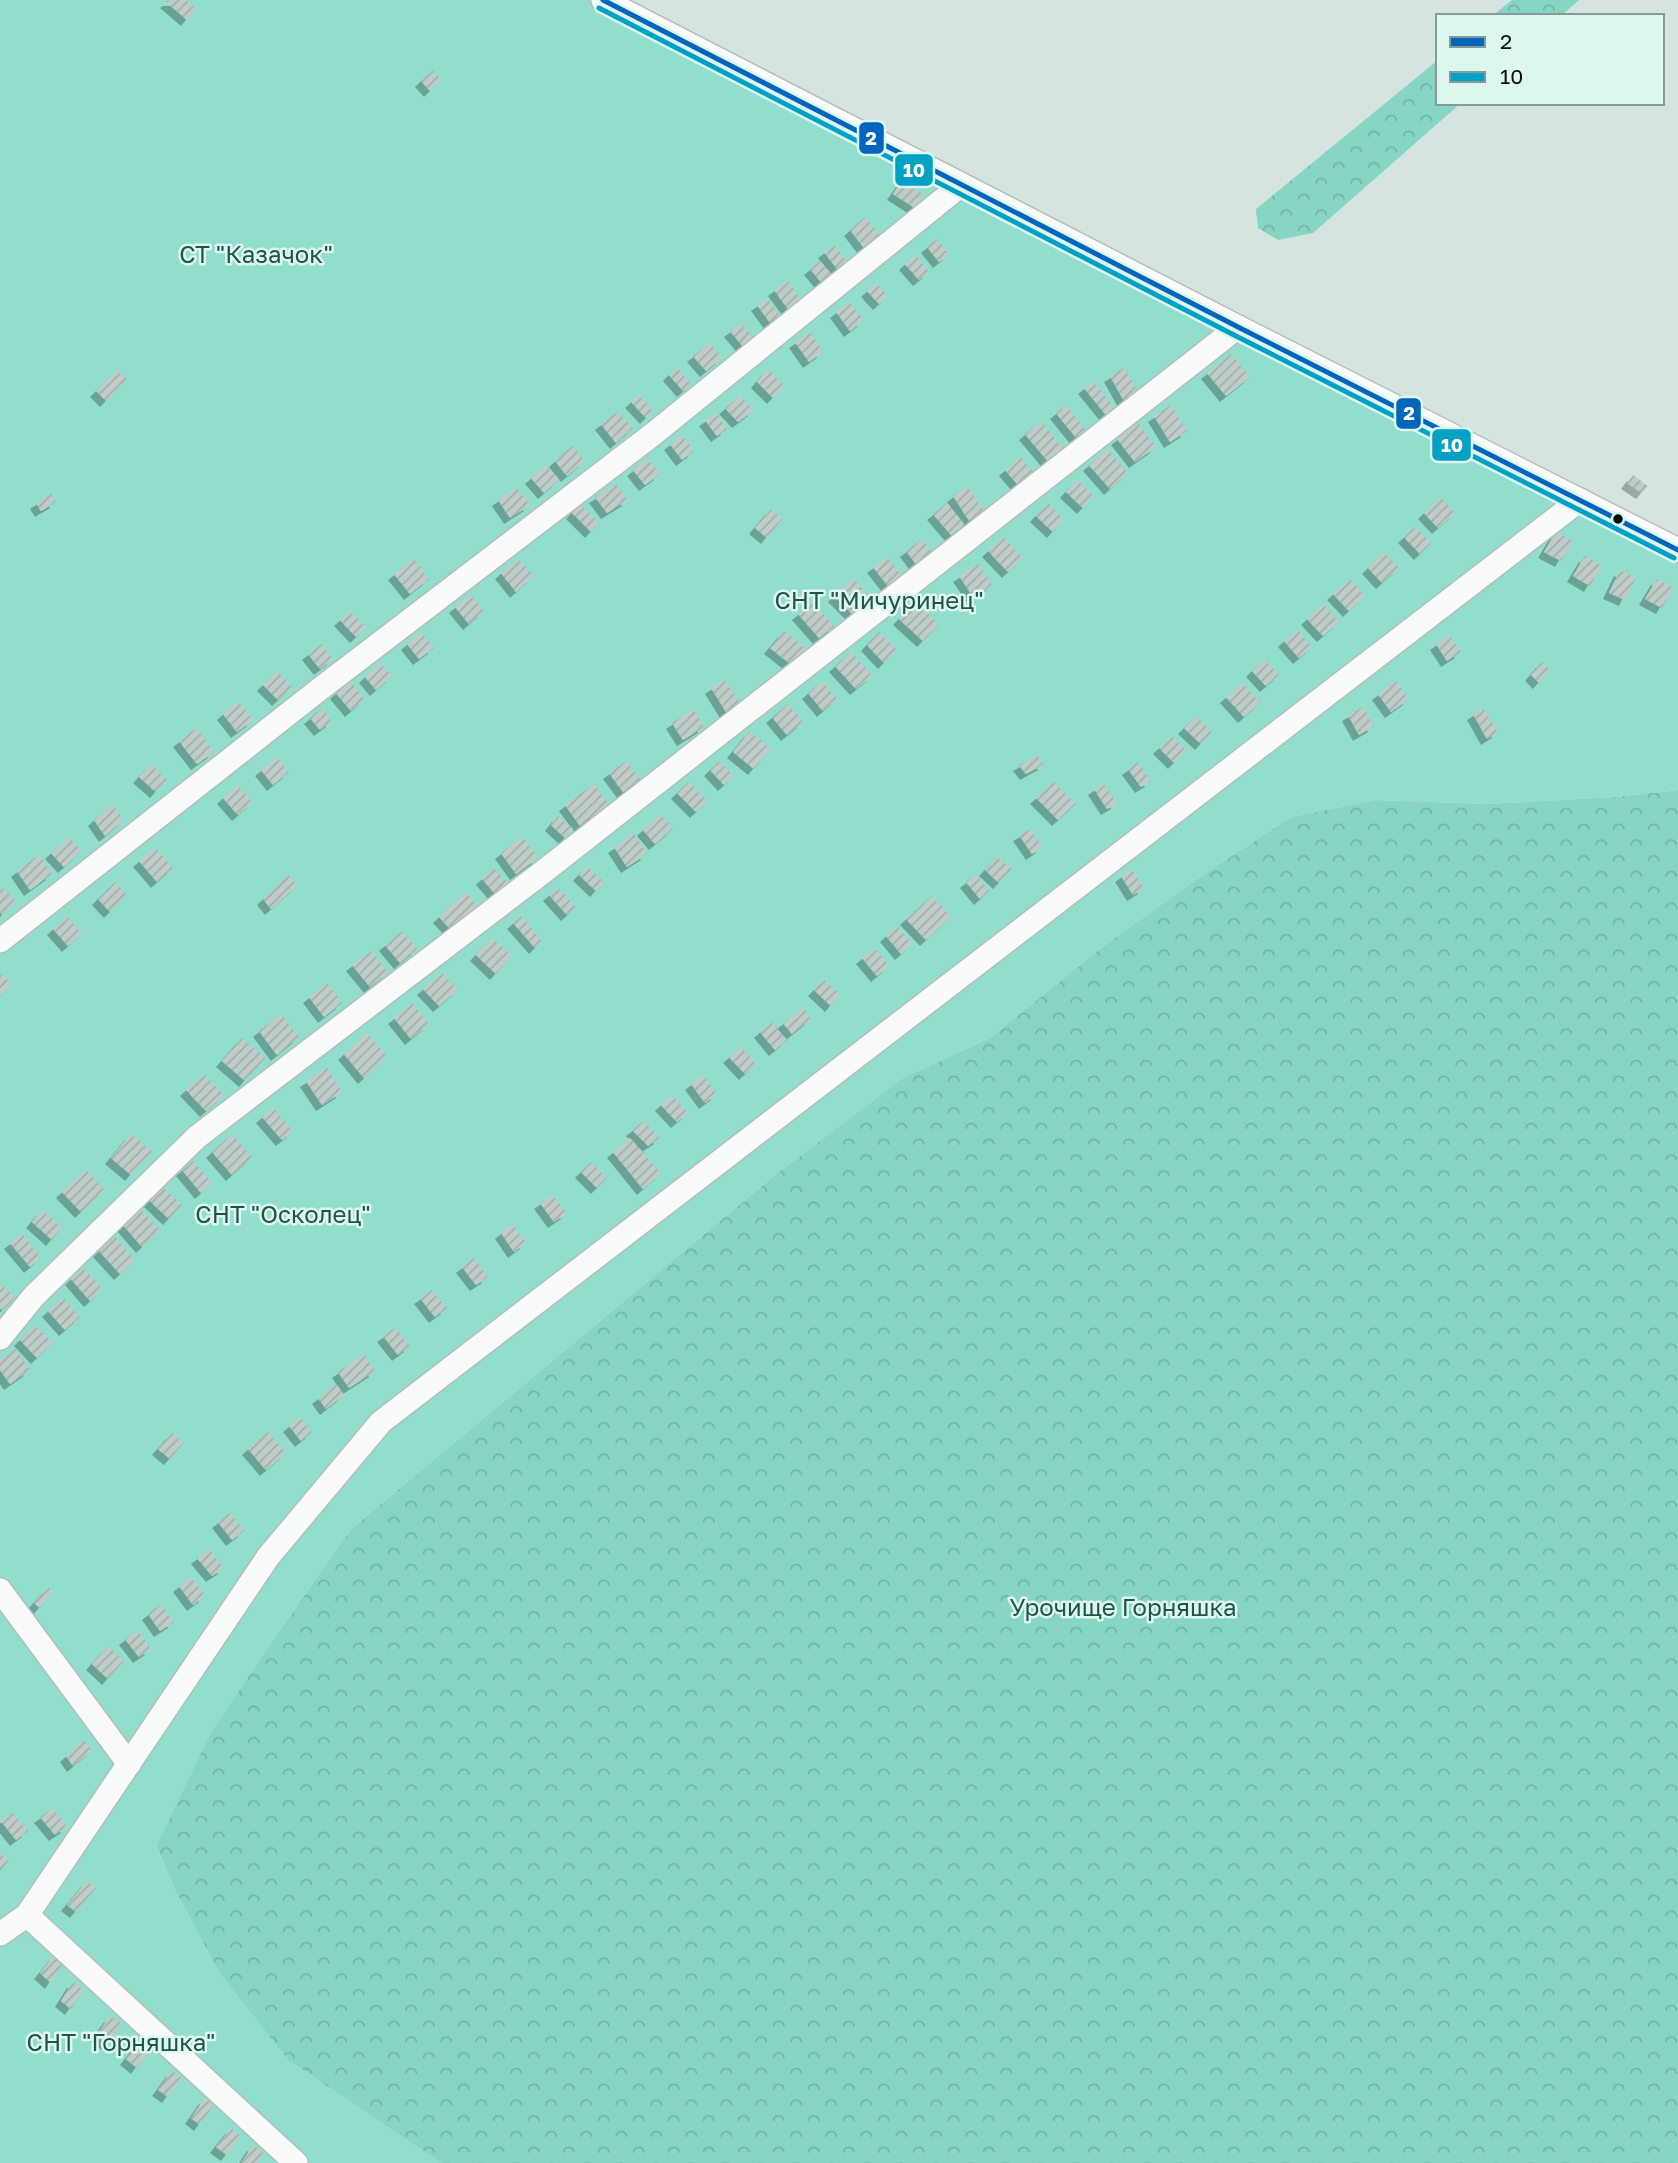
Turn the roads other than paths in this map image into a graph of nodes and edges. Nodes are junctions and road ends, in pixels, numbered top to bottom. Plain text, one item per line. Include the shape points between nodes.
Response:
1 (603, 0) edge
2 (961, 185) junction
3 (1238, 327) junction
4 (1580, 500) junction
5 (1678, 550) edge
6 (0, 941) edge
7 (0, 1338) edge
8 (0, 1590) edge
9 (129, 1764) junction
10 (27, 1915) junction
11 (0, 1934) edge
12 (296, 2163) edge

1 - 2 street
2 - 3 street
2 - 6 street via 652,435
3 - 4 street
3 - 7 street via 554,864 197,1137 34,1296
4 - 5 street
4 - 9 street via 381,1422 268,1557
8 - 9 street
9 - 10 street
10 - 11 street
10 - 12 street

